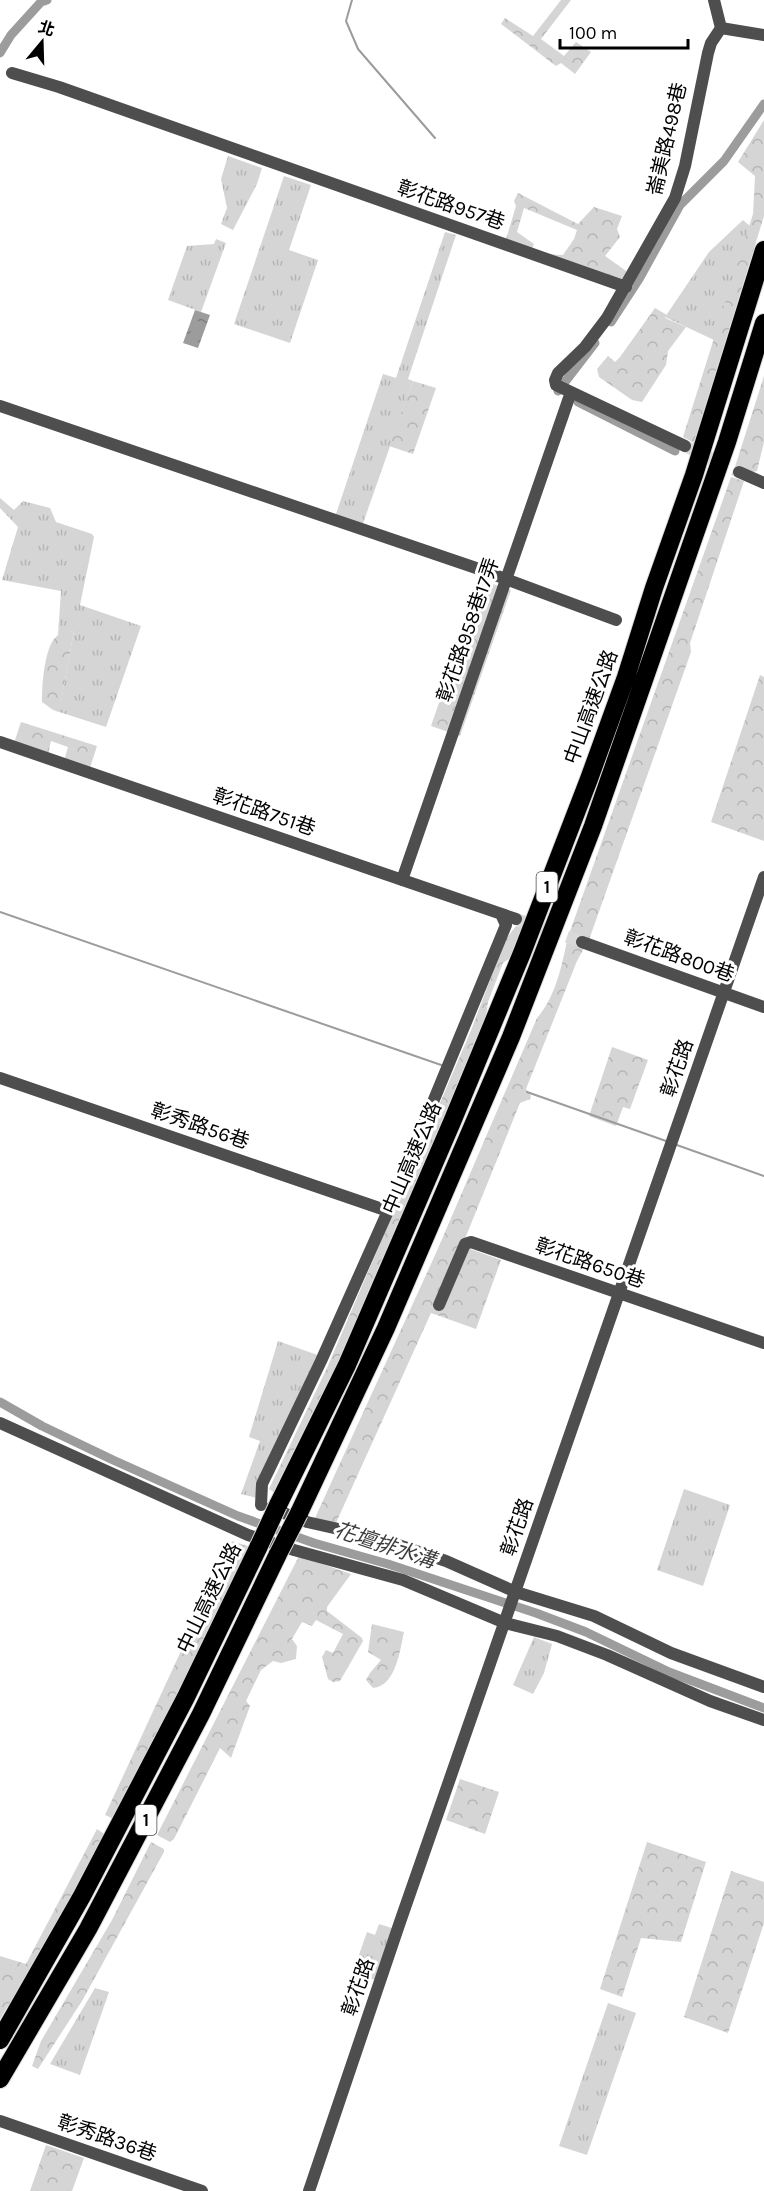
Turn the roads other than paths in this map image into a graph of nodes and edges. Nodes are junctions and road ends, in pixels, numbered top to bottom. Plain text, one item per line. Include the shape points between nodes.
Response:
1 (714, 0) edge
2 (721, 28) junction
3 (764, 35) edge
4 (12, 73) dead end
5 (764, 250) edge
6 (626, 287) junction
7 (764, 323) edge
8 (572, 392) junction
9 (0, 406) edge
10 (685, 446) tunnel mouth
11 (739, 472) tunnel mouth
12 (764, 483) edge
13 (506, 579) junction
14 (616, 620) dead end
15 (0, 742) edge
16 (764, 877) edge
17 (402, 880) junction
18 (501, 914) junction
19 (516, 919) tunnel mouth
20 (582, 942) tunnel mouth
21 (724, 993) junction
22 (764, 1007) edge
23 (0, 1078) edge
24 (388, 1211) junction
25 (619, 1294) junction
26 (439, 1305) dead end
27 (764, 1343) edge
28 (0, 1423) edge
29 (268, 1505) junction
30 (515, 1594) junction
31 (507, 1618) junction
32 (764, 1687) edge
33 (764, 1720) edge
34 (0, 2040) edge
35 (0, 2079) edge
36 (0, 2121) edge
37 (202, 2191) edge
38 (309, 2191) edge

1 - 2 street
2 - 3 street
2 - 6 street, 崙美路498巷 via 708,53 675,198
4 - 6 street, 彰花路957巷
5 - 29 highway, 中山高速公路 / 1 via 626,677 522,953 347,1365
6 - 8 street via 585,347 558,373 556,385
7 - 35 highway, 中山高速公路 / 1, bridge via 593,826 519,1015 386,1328 201,1714 94,1919
8 - 10 street
8 - 13 street, 彰花路958巷17弄
9 - 13 street
11 - 12 street
13 - 14 street
13 - 17 street, 彰花路958巷17弄
15 - 17 street, 彰花路751巷
16 - 21 street, 彰花路
17 - 18 street, 彰花路751巷
18 - 19 street, 彰花路751巷
18 - 24 street via 506,925
20 - 21 street, 彰花路800巷
21 - 22 street, 彰花路800巷
21 - 25 street, 彰花路
23 - 24 street, 彰秀路56巷
24 - 29 street via 270,1464 262,1484
25 - 26 street, 彰花路650巷 via 471,1242 465,1244
25 - 27 street, 彰花路650巷
25 - 30 street, 彰花路
28 - 31 street via 248,1535 403,1580
29 - 30 street via 307,1522 374,1537 446,1561
29 - 34 highway, 中山高速公路 / 1, bridge via 259,1546 181,1707 82,1896
30 - 31 street, 彰花路
30 - 32 street via 594,1616 671,1653
31 - 33 street
31 - 38 street, 彰花路
36 - 37 street, 彰秀路36巷

